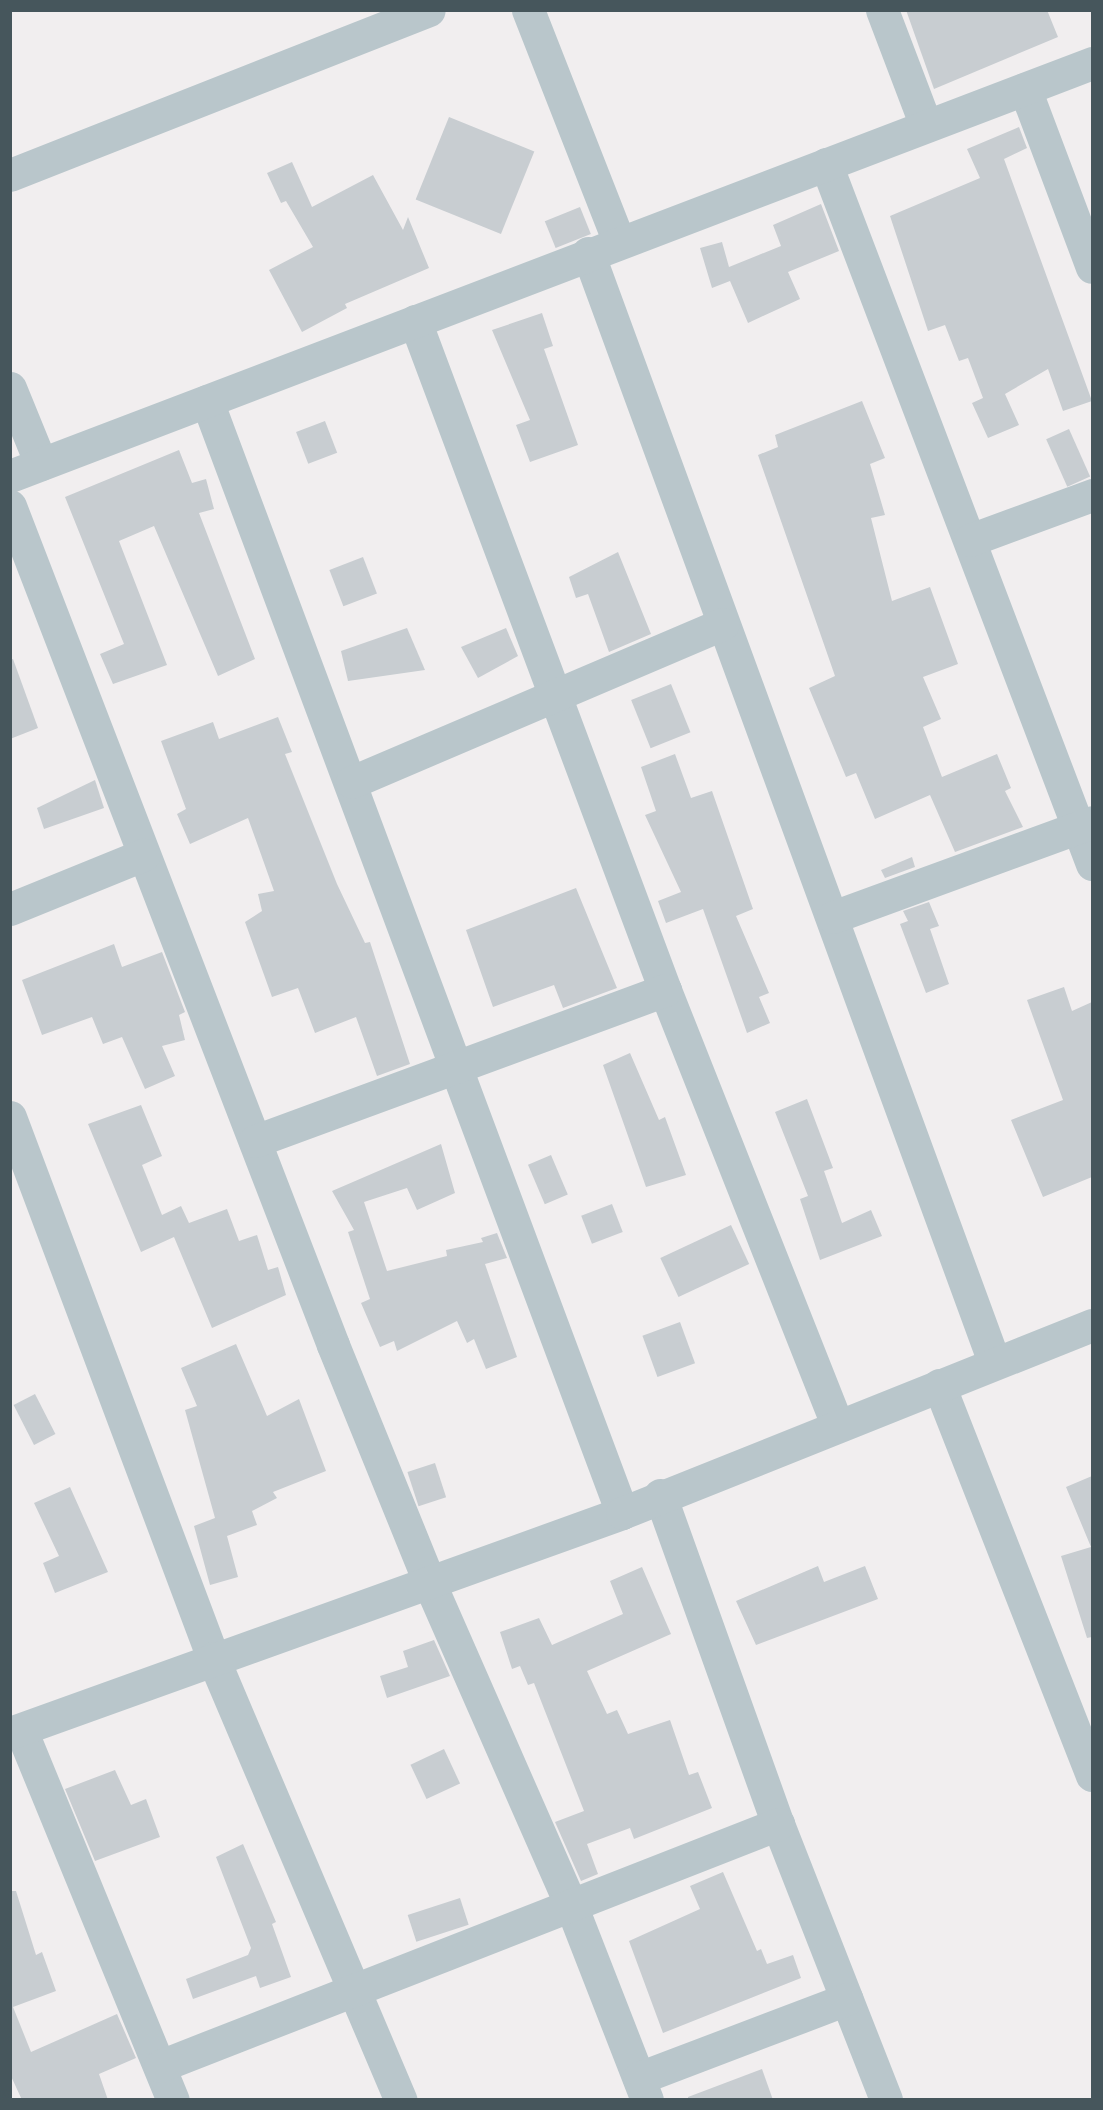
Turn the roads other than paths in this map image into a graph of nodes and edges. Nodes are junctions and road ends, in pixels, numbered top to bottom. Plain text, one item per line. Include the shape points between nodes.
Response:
1 (429, 10) edge
2 (528, 10) edge
3 (882, 10) edge
4 (1092, 63) edge
5 (1025, 89) junction
6 (926, 126) junction
7 (826, 164) junction
8 (10, 175) edge
9 (618, 242) junction
10 (588, 253) junction
11 (1092, 267) edge
12 (415, 321) junction
13 (10, 388) edge
14 (207, 400) junction
15 (41, 464) junction
16 (10, 476) edge
17 (1092, 495) edge
18 (10, 506) edge
19 (970, 540) junction
20 (723, 624) junction
21 (552, 693) junction
22 (352, 782) junction
23 (1085, 825) edge
24 (143, 855) junction
25 (1092, 864) edge
26 (10, 909) edge
27 (833, 917) junction
28 (665, 990) junction
29 (454, 1064) junction
30 (10, 1117) edge
31 (255, 1141) junction
32 (1092, 1325) edge
33 (994, 1362) junction
34 (939, 1384) junction
35 (836, 1423) junction
36 (660, 1495) junction
37 (622, 1513) junction
38 (429, 1582) junction
39 (213, 1659) junction
40 (16, 1732) edge
41 (1092, 1774) edge
42 (778, 1824) junction
43 (571, 1905) junction
44 (358, 1988) junction
45 (846, 1999) junction
46 (160, 2066) junction
47 (643, 2089) edge
48 (173, 2100) edge
49 (401, 2100) edge
50 (886, 2100) edge

1 - 8 street
2 - 9 street
3 - 6 street
4 - 5 street
5 - 6 street
5 - 11 street
6 - 7 street
7 - 9 street
7 - 19 street
9 - 10 street
10 - 12 street
10 - 20 street
12 - 14 street
12 - 21 street
13 - 15 street
14 - 15 street
14 - 22 street
15 - 16 street
17 - 19 street
18 - 24 street
19 - 23 street
20 - 21 street
20 - 27 street
21 - 22 street
21 - 28 street
22 - 29 street
23 - 25 street
23 - 27 street
24 - 26 street
24 - 31 street
27 - 33 street
28 - 29 street
28 - 35 street
29 - 31 street
29 - 37 street
30 - 39 street
31 - 38 street
32 - 33 street
33 - 34 street
34 - 35 street
34 - 41 street
35 - 36 street
36 - 37 street
36 - 42 street
37 - 38 street
38 - 39 street
38 - 43 street
39 - 40 street
39 - 44 street
40 - 46 street
42 - 43 street
42 - 45 street
43 - 44 street
43 - 47 street
44 - 46 street
44 - 49 street
45 - 47 street
45 - 50 street
46 - 48 street

